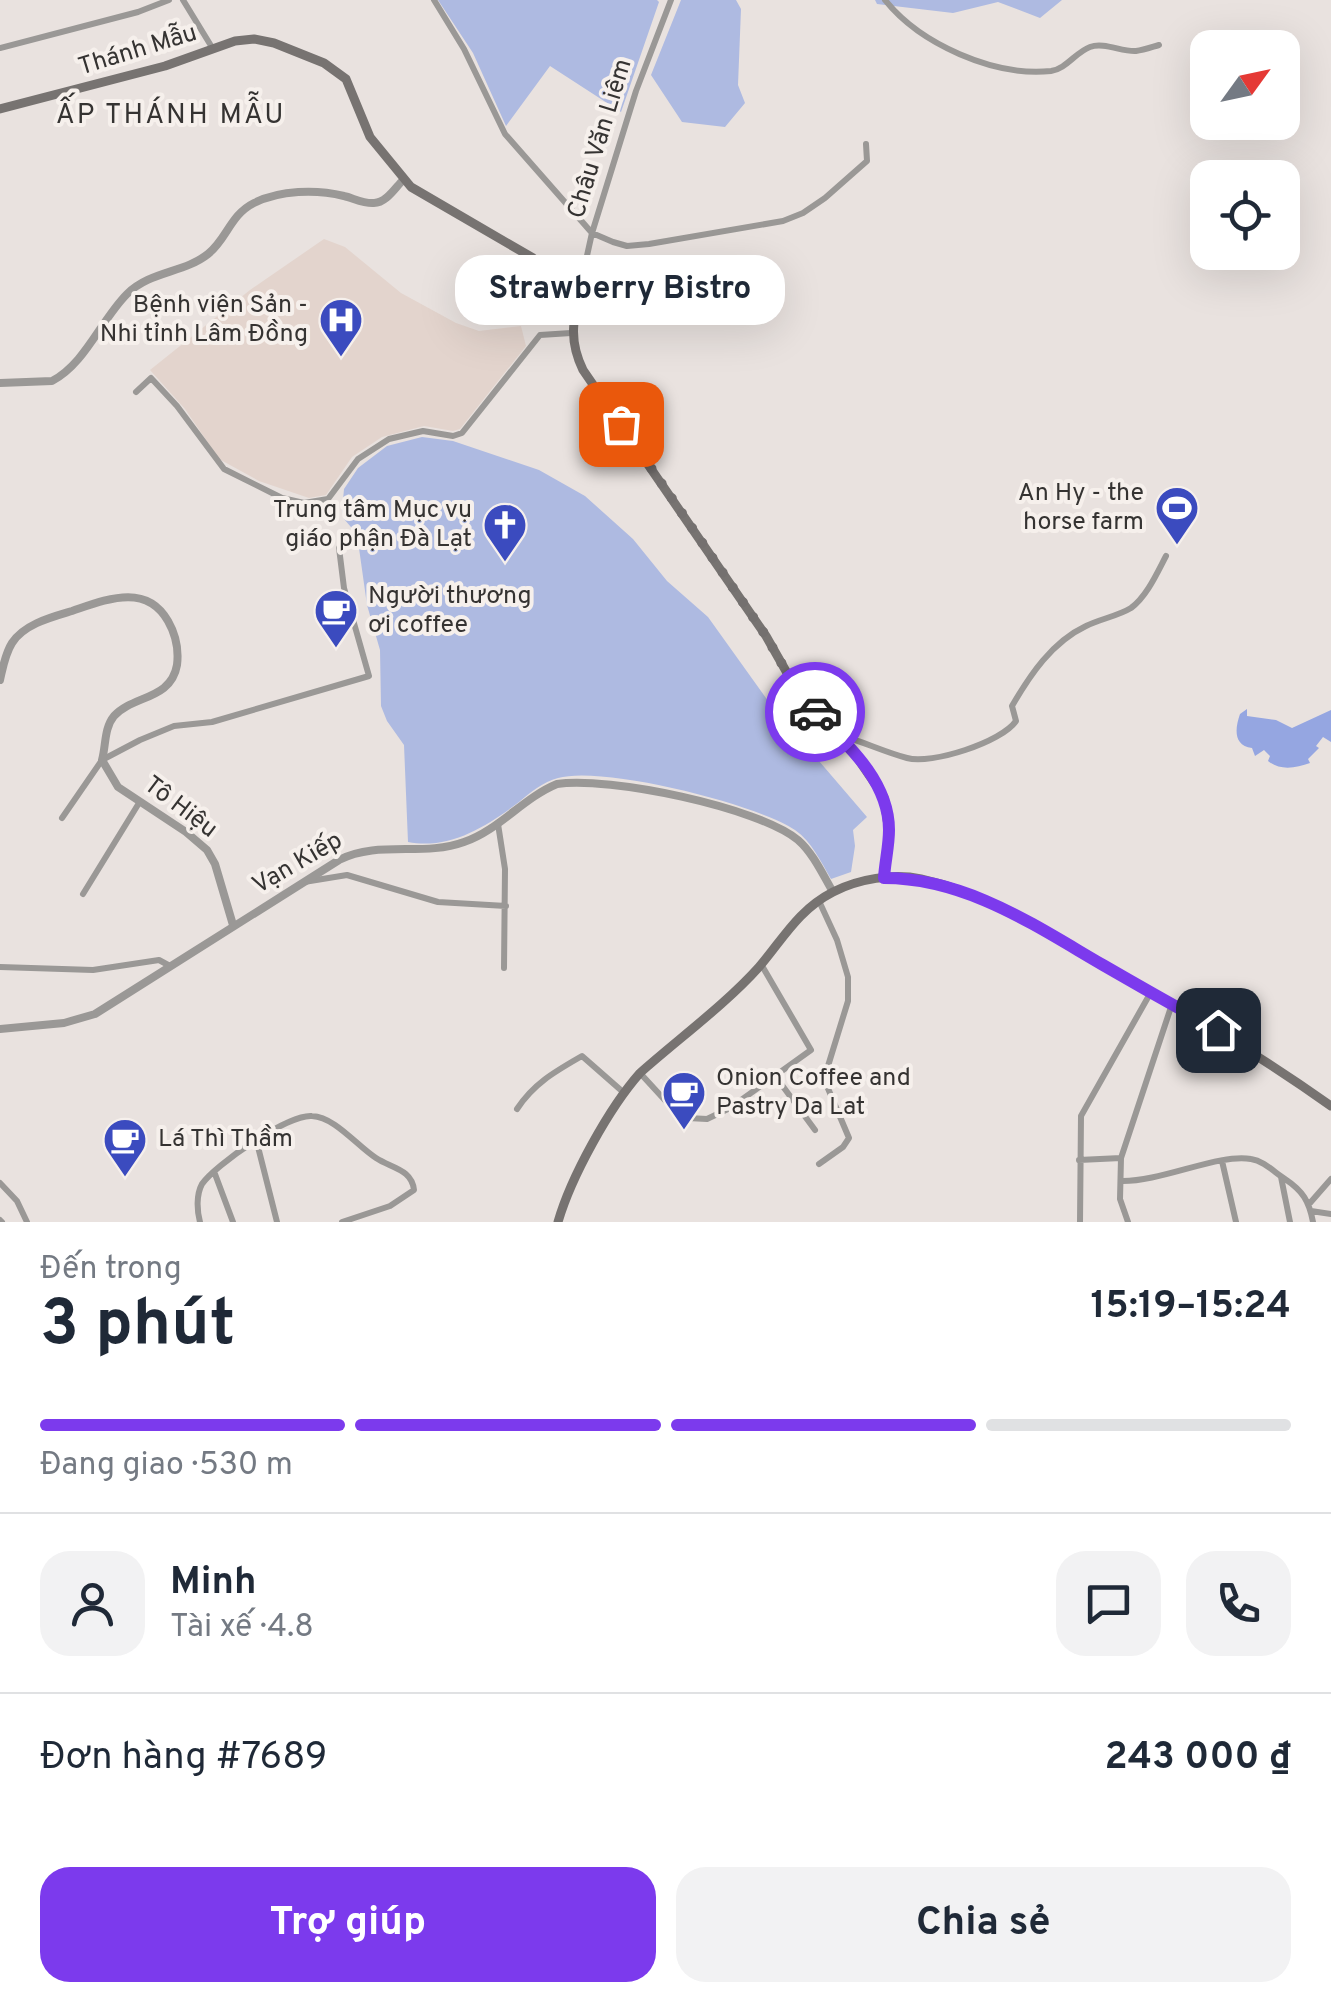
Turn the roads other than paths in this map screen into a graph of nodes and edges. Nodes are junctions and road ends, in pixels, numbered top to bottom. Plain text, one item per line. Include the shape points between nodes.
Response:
1 (168, 0) edge
2 (183, 0) edge
3 (434, 0) edge
4 (672, 0) edge
5 (885, 0) edge
6 (1159, 45) dead end
7 (0, 48) edge
8 (213, 49) junction
9 (0, 109) edge
10 (866, 144) dead end
11 (403, 180) junction
12 (592, 233) junction
13 (579, 292) junction
14 (571, 333) junction
15 (0, 384) edge
16 (136, 392) dead end
17 (339, 548) dead end
18 (1166, 556) dead end
19 (0, 680) edge
20 (838, 735) junction
21 (102, 760) junction
22 (140, 803) junction
23 (62, 818) dead end
24 (498, 824) junction
25 (884, 878) junction
26 (303, 883) junction
27 (833, 892) junction
28 (83, 894) dead end
29 (819, 900) junction
30 (506, 906) junction
31 (233, 925) junction
32 (760, 964) junction
33 (170, 966) junction
34 (0, 967) edge
35 (504, 968) dead end
36 (1151, 992) junction
37 (1172, 1004) junction
38 (0, 1028) edge
39 (640, 1073) junction
40 (776, 1076) junction
41 (623, 1092) junction
42 (1331, 1106) edge
43 (518, 1109) dead end
44 (815, 1130) dead end
45 (256, 1139) junction
46 (1121, 1158) junction
47 (1079, 1160) junction
48 (1222, 1161) junction
49 (819, 1164) dead end
50 (215, 1174) junction
51 (1281, 1176) junction
52 (1331, 1179) edge
53 (1121, 1181) junction
54 (0, 1183) edge
55 (1311, 1207) junction
56 (366, 1212) junction
57 (1331, 1214) edge
58 (27, 1222) edge
59 (200, 1222) edge
60 (233, 1222) edge
61 (277, 1222) edge
62 (342, 1222) edge
63 (370, 1222) edge
64 (558, 1222) edge
65 (1080, 1222) edge
66 (1128, 1222) edge
67 (1236, 1222) edge
68 (1290, 1222) edge
69 (1313, 1222) edge

1 - 7 street
2 - 8 street
3 - 12 street via 505,134
4 - 12 street, Châu Văn Liêm
5 - 6 street via 931,38 997,66 1056,71 1090,47 1136,51
8 - 9 main road, Thánh Mẫu
8 - 11 main road, Thánh Mẫu via 235,41 274,43 334,69 351,87 370,137
10 - 12 street via 867,161 803,214 782,221 627,246
11 - 13 main road, Thánh Mẫu
11 - 15 street via 374,203 300,192 252,204 210,252 134,288 59,377
12 - 13 street, Châu Văn Liêm
13 - 14 main road
14 - 16 street via 540,335 462,432 390,439 358,459 334,494 320,502 291,501 224,469 152,378
14 - 20 main road via 600,396 799,694
17 - 21 street via 369,676 212,722 174,726
18 - 20 street via 1131,608 1082,628 1032,673 1012,706 1016,721 1010,731 921,760
19 - 21 street via 14,640 42,621 124,596 156,606 176,636 174,675 165,688 116,714
20 - 25 main road via 884,797
21 - 22 street, Tô Hiệu via 118,787
21 - 23 street
22 - 28 street
22 - 31 street, Tô Hiệu via 207,850
24 - 26 street, Vạn Kiếp via 457,845 359,852
24 - 27 street, Vạn Kiếp via 557,784 657,793 789,834 806,848
24 - 30 street
25 - 27 main road
25 - 36 main road via 956,888 1012,912
26 - 30 street via 347,875 454,906
26 - 31 street, Vạn Kiếp
27 - 29 main road
29 - 32 main road
29 - 49 street via 850,994 824,1079 849,1138
30 - 35 street
31 - 33 street, Vạn Kiếp
32 - 39 main road
32 - 40 street via 811,1050
33 - 34 street via 154,960 92,970
33 - 38 street, Vạn Kiếp via 84,1019
36 - 37 main road
36 - 47 street via 1081,1116
37 - 42 main road
37 - 46 street
39 - 40 street via 673,1110 707,1120
39 - 41 main road
40 - 44 street
41 - 43 street via 582,1056 543,1078
41 - 64 main road
45 - 50 street
45 - 56 street via 312,1116 408,1174 414,1190 404,1200
45 - 61 street
46 - 47 street
46 - 53 street
47 - 65 street
48 - 51 street via 1252,1159
48 - 53 street
48 - 67 street
50 - 59 street via 202,1184
50 - 60 street
51 - 55 street
51 - 68 street
52 - 55 street
53 - 66 street
54 - 58 street
55 - 57 street
55 - 69 street
56 - 62 street
56 - 63 street

